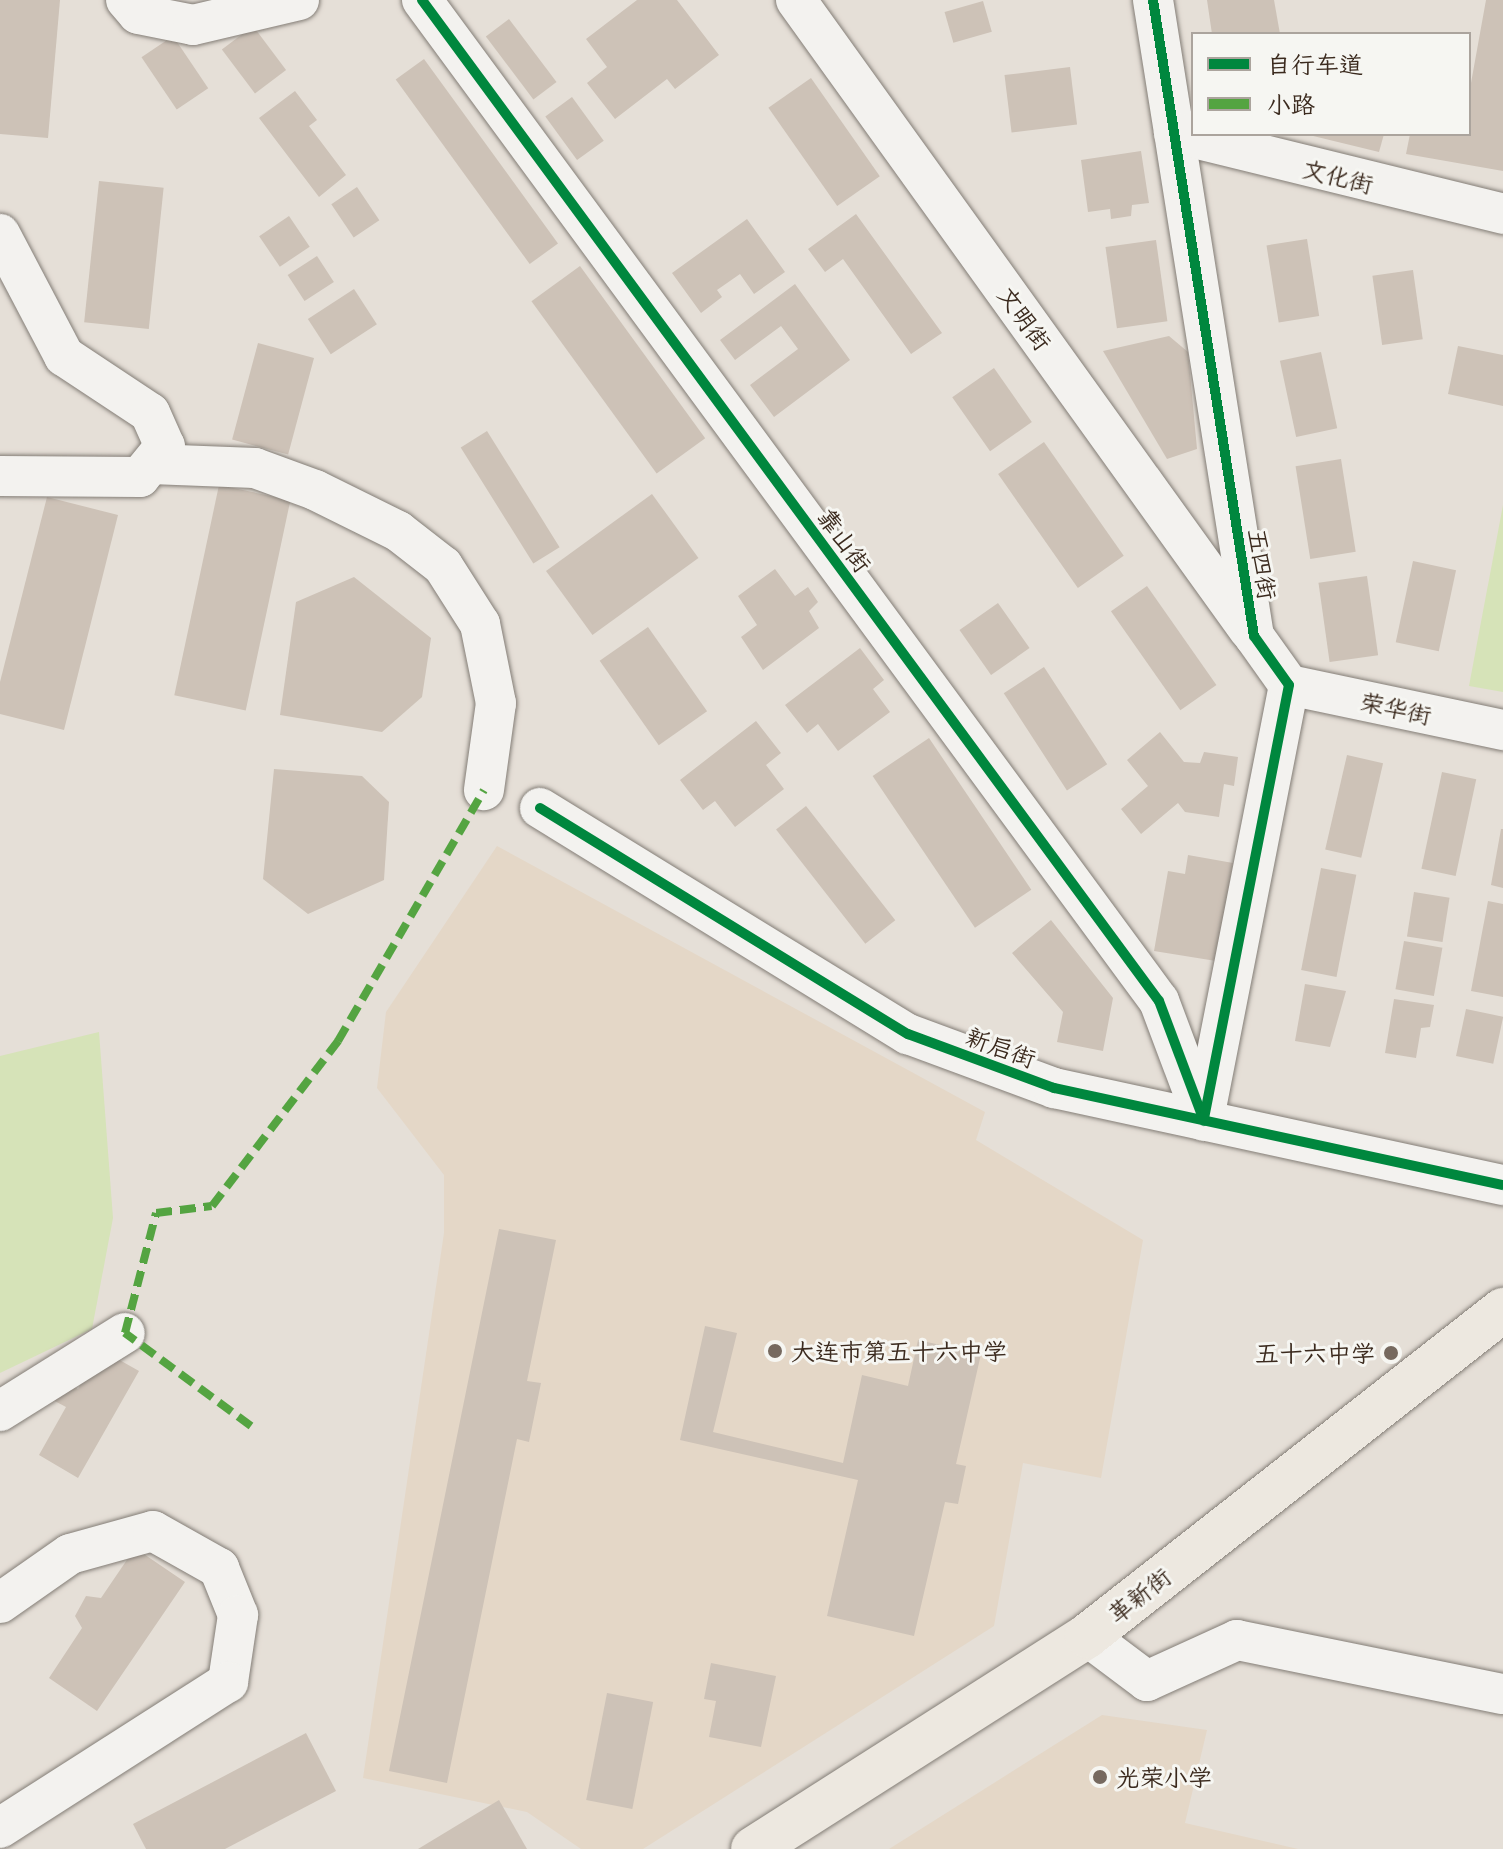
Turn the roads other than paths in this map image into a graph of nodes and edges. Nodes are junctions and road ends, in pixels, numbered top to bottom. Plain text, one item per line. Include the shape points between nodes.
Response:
1 (126, 0) edge
2 (299, 0) edge
3 (422, 0) edge
4 (796, 0) edge
5 (1153, 0) edge
6 (1174, 133) junction
7 (1503, 214) edge
8 (0, 234) edge
9 (151, 464) junction
10 (0, 476) edge
11 (1254, 636) junction
12 (1289, 685) junction
13 (1503, 730) edge
14 (484, 790) dead end
15 (540, 808) dead end
16 (1204, 1121) junction
17 (1503, 1185) edge
18 (1503, 1310) edge
19 (125, 1333) dead end
20 (0, 1411) edge
21 (0, 1603) edge
22 (1087, 1636) junction
23 (1503, 1694) edge
24 (0, 1828) edge
25 (753, 1849) edge

1 - 2 street via 138,14 193,25
3 - 16 street, 靠山街 via 1159,1001
4 - 11 street, 文明街
5 - 6 street, 五四街
6 - 7 street, 文化街
6 - 11 street, 五四街
8 - 9 street via 64,356 150,413 165,446
9 - 10 street via 140,477
9 - 14 street via 255,468 315,490 398,531 443,566 480,624 496,703
11 - 12 street, 五四街
12 - 13 street, 荣华街
12 - 16 street
15 - 16 street, 新启街 via 908,1034 1054,1088
16 - 17 street, 新启街
18 - 22 main road, 革新街
19 - 20 street
21 - 24 street via 70,1554 153,1531 219,1568 238,1615 228,1682
22 - 23 street via 1147,1681 1237,1640
22 - 25 main road, 革新街

